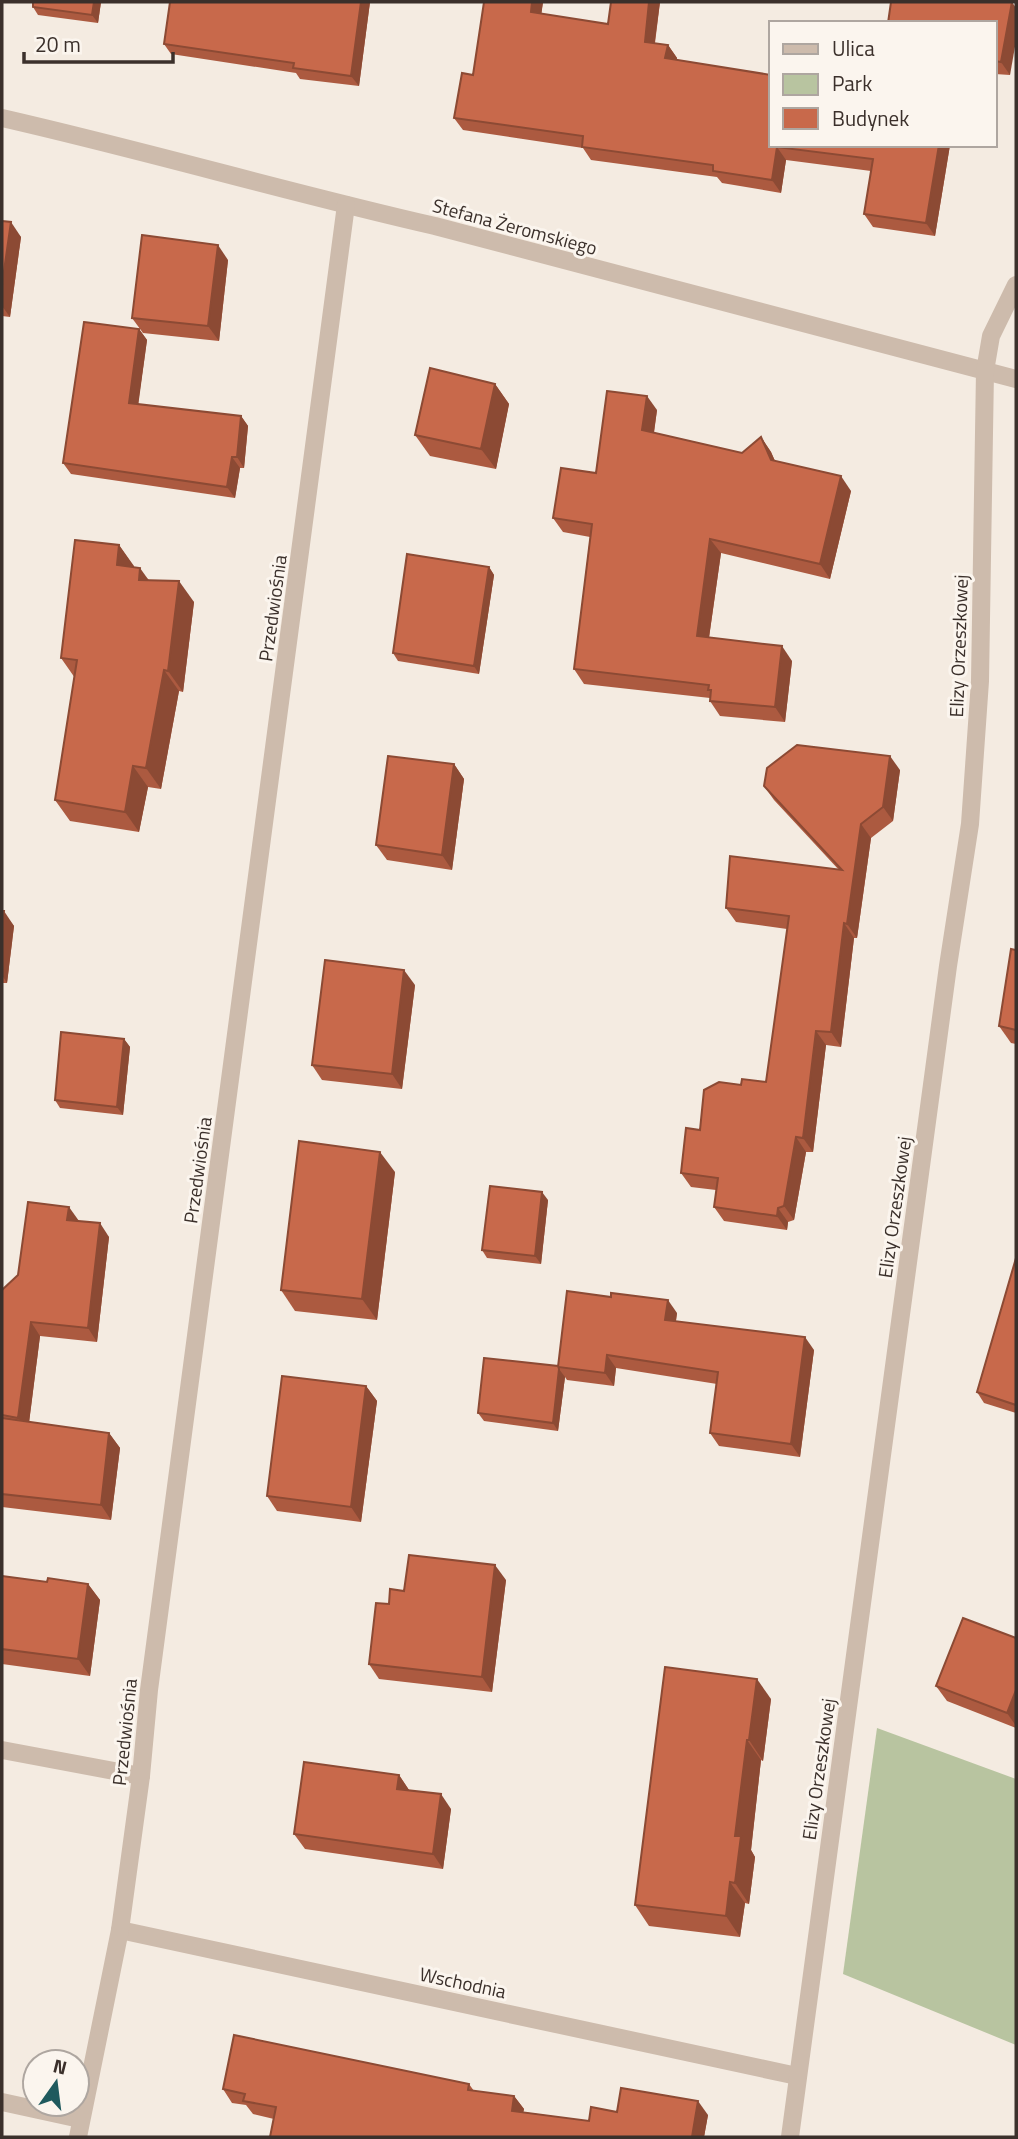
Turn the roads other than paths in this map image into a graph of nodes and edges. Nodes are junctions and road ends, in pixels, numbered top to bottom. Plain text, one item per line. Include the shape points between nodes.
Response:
1 (2, 118) edge
2 (346, 205) junction
3 (1016, 285) edge
4 (985, 371) junction
5 (1016, 379) edge
6 (2, 1750) edge
7 (141, 1776) junction
8 (120, 1930) junction
9 (797, 2076) junction
10 (2, 2102) edge
11 (80, 2119) junction
12 (78, 2137) edge
13 (790, 2137) edge

1 - 2 street, Stefana Żeromskiego
2 - 4 street, Stefana Żeromskiego
2 - 7 street, Przedwiośnia
3 - 4 street, Elizy Orzeszkowej via 991,335
4 - 5 street, Stefana Żeromskiego
4 - 9 street, Elizy Orzeszkowej via 980,681 970,824
6 - 7 street
7 - 8 street, Przedwiośnia
8 - 9 street, Wschodnia
8 - 11 street, Przedwiośnia
9 - 13 street, Elizy Orzeszkowej
10 - 11 street
11 - 12 street, Przedwiośnia

